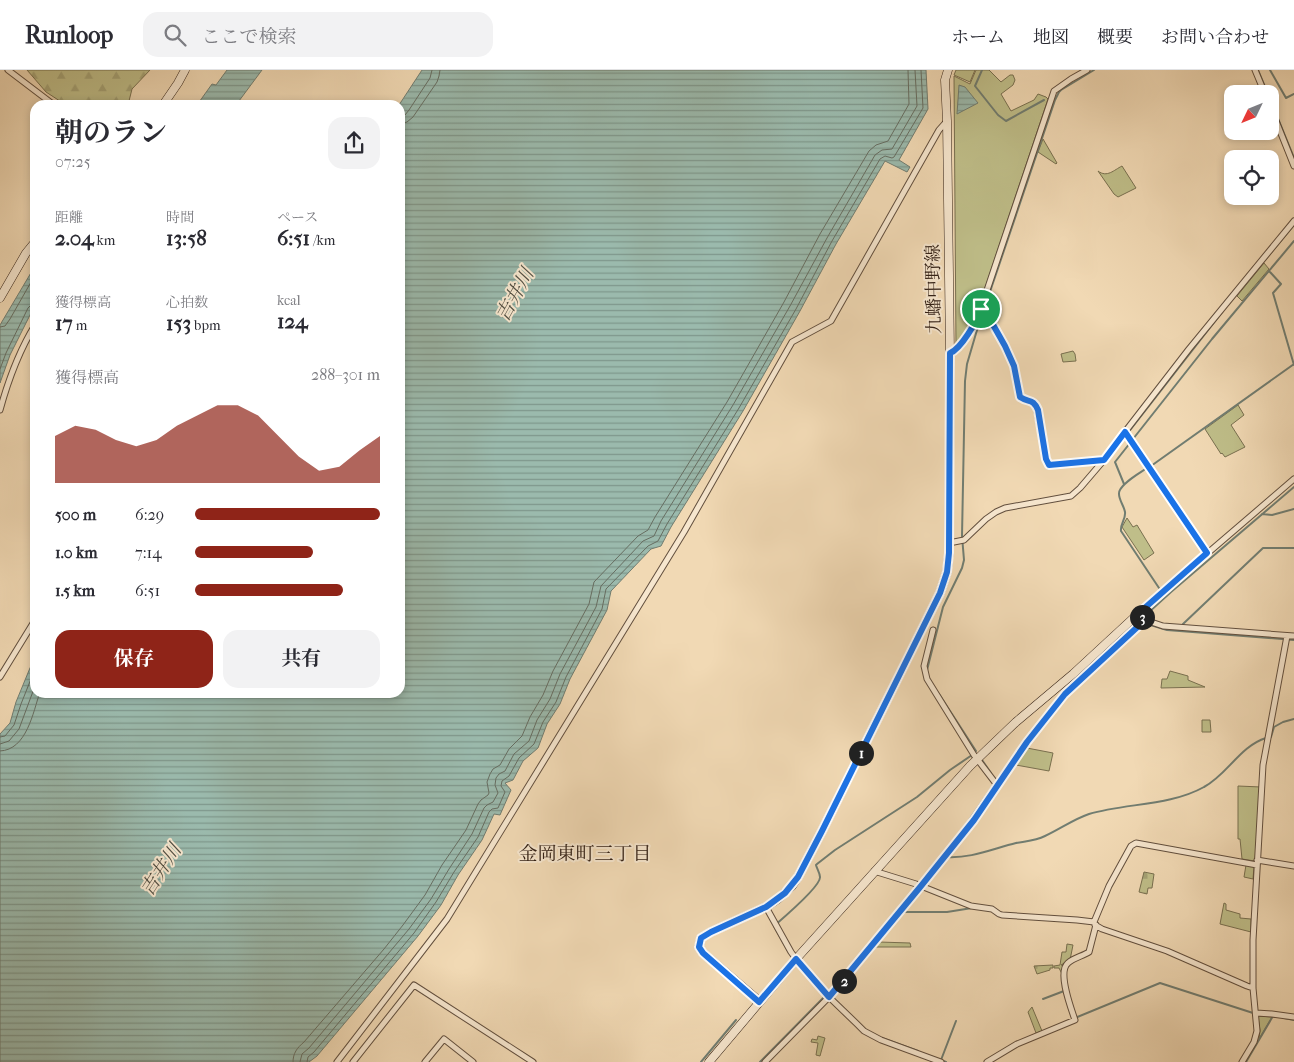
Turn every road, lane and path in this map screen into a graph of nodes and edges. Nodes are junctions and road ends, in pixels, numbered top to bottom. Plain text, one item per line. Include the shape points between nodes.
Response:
1 (8, 70) edge
2 (185, 70) edge
3 (948, 70) edge
4 (1087, 70) edge
5 (1255, 70) edge
6 (1261, 85) edge
7 (47, 100) edge
8 (166, 100) edge
9 (947, 121) junction
10 (1279, 128) edge
11 (1294, 166) edge
12 (1294, 221) edge
13 (30, 248) edge
14 (0, 298) edge
15 (982, 310) junction
16 (30, 335) edge
17 (950, 353) junction
18 (0, 410) edge
19 (1126, 434) junction
20 (1104, 460) junction
21 (1294, 479) edge
22 (949, 543) junction
23 (1207, 553) junction
24 (1143, 619) junction
25 (30, 628) edge
26 (933, 630) dead end
27 (1294, 636) edge
28 (1287, 639) junction
29 (0, 677) edge
30 (977, 759) junction
31 (996, 783) junction
32 (1257, 863) junction
33 (1294, 866) edge
34 (874, 871) junction
35 (919, 885) junction
36 (766, 907) junction
37 (1095, 924) junction
38 (796, 959) junction
39 (1253, 988) junction
40 (827, 995) junction
41 (759, 1002) junction
42 (1256, 1013) junction
43 (1294, 1017) edge
44 (337, 1062) edge
45 (353, 1062) edge
46 (425, 1062) edge
47 (473, 1062) edge
48 (533, 1062) edge
49 (709, 1062) edge
50 (765, 1062) edge
51 (941, 1062) edge
52 (987, 1062) edge
53 (1242, 1062) edge

1 - 7 street
2 - 8 main road
3 - 9 main road, 九蟠中野線 via 945,80
4 - 15 street via 1054,91
5 - 6 street
9 - 17 main road, 九蟠中野線
9 - 44 street via 831,321 792,342 684,532 447,919
10 - 11 street
12 - 19 street via 1194,343
13 - 14 main road
15 - 17 street via 964,339
15 - 20 street via 1014,366 1020,397 1034,402 1038,410 1049,465
16 - 18 street
17 - 22 main road, 九蟠中野線
19 - 20 street
19 - 23 street
20 - 22 street via 1071,496 1006,508 986,519 963,540
21 - 23 street
22 - 36 main road, 九蟠中野線 via 947,572 940,593 826,823 792,886
23 - 24 street
24 - 28 street via 1163,626
24 - 30 main road via 1016,722
24 - 31 street via 1065,694
25 - 29 street
26 - 30 street via 924,666 926,679
27 - 28 street
28 - 32 street via 1263,765
30 - 31 street
30 - 34 main road
31 - 35 street via 974,820
32 - 33 street
32 - 37 street via 1133,844 1109,886
32 - 39 street
34 - 35 street
34 - 38 main road
35 - 37 street via 1002,915
35 - 40 street
36 - 38 street
36 - 41 main road, 九蟠中野線 via 711,932 701,938 699,944 703,953
37 - 39 street
37 - 52 street via 1088,953 1068,962 1064,968 1065,986 1075,1018 1017,1044
38 - 40 street
38 - 41 main road
39 - 42 street
40 - 50 street
40 - 51 street via 864,1031
41 - 49 main road
42 - 43 street
42 - 53 street via 1256,1036
45 - 48 street via 414,985
46 - 47 street via 444,1039

